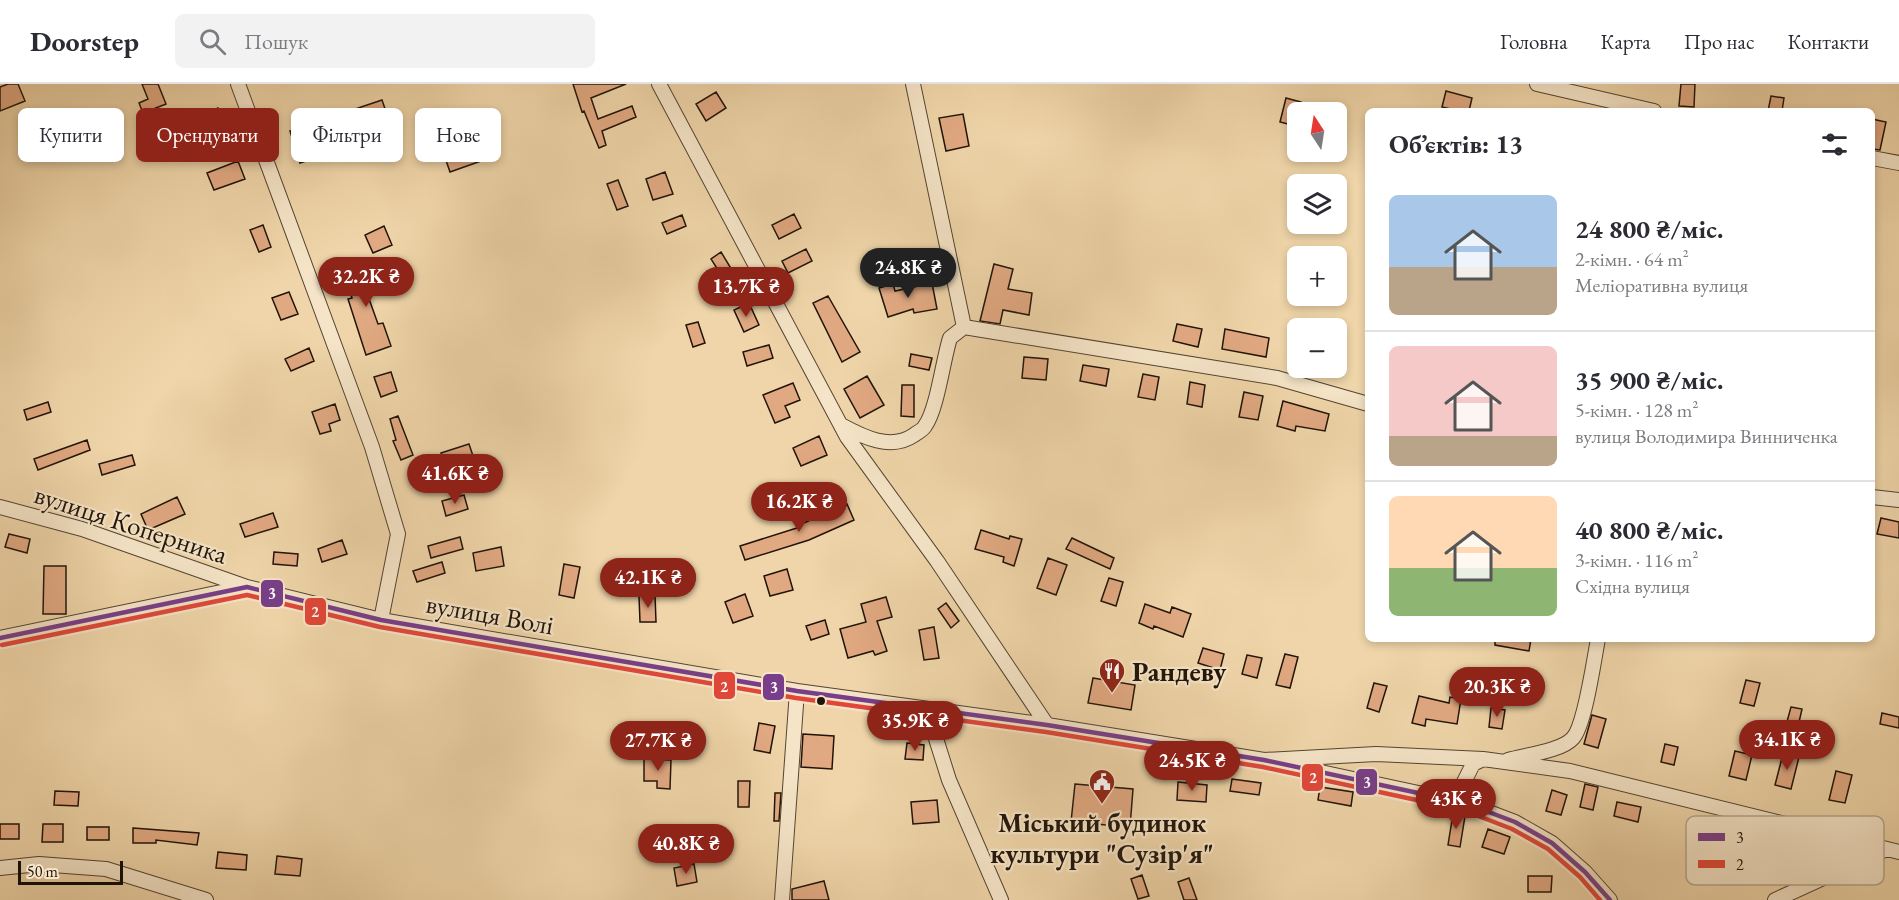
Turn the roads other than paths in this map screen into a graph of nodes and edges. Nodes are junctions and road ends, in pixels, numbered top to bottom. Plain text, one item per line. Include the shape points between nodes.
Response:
1 (238, 84) edge
2 (659, 84) edge
3 (914, 84) edge
4 (1537, 84) edge
5 (1641, 108) edge
6 (1875, 159) edge
7 (1899, 163) edge
8 (964, 327) junction
9 (1365, 403) edge
10 (841, 425) junction
11 (1875, 496) edge
12 (1899, 500) edge
13 (0, 507) edge
14 (247, 587) junction
15 (381, 620) junction
16 (0, 638) edge
17 (1597, 642) edge
18 (797, 691) junction
19 (927, 710) junction
20 (1047, 725) junction
21 (1483, 759) junction
22 (1264, 760) junction
23 (1500, 762) junction
24 (1465, 803) junction
25 (1754, 816) edge
26 (0, 868) edge
27 (1810, 885) edge
28 (206, 900) edge
29 (782, 900) edge
30 (1001, 900) edge
31 (1610, 900) edge
32 (1775, 900) edge

1 - 15 street via 372,447 398,534
2 - 10 street
3 - 8 street
4 - 5 street
6 - 7 street
8 - 9 street via 1277,378
8 - 10 street via 950,338 924,428 910,438 882,442
10 - 20 street
11 - 12 street
13 - 14 street, вулиця Коперника via 82,530
14 - 15 street, вулиця Волі
14 - 16 street
15 - 18 street, вулиця Волі
17 - 23 street via 1581,724 1574,738 1560,747
18 - 19 street, вулиця Волі
18 - 29 street
19 - 20 street, вулиця Волі
19 - 30 street via 949,780
20 - 22 street, вулиця Волі
21 - 22 street, вулиця Волі via 1376,754
21 - 23 street, вулиця Волі
21 - 24 street via 1473,764 1463,784
22 - 24 street
23 - 25 street, вулиця Волі via 1570,771
24 - 31 street via 1515,822 1552,843
26 - 28 street via 39,864 106,869
27 - 32 street

